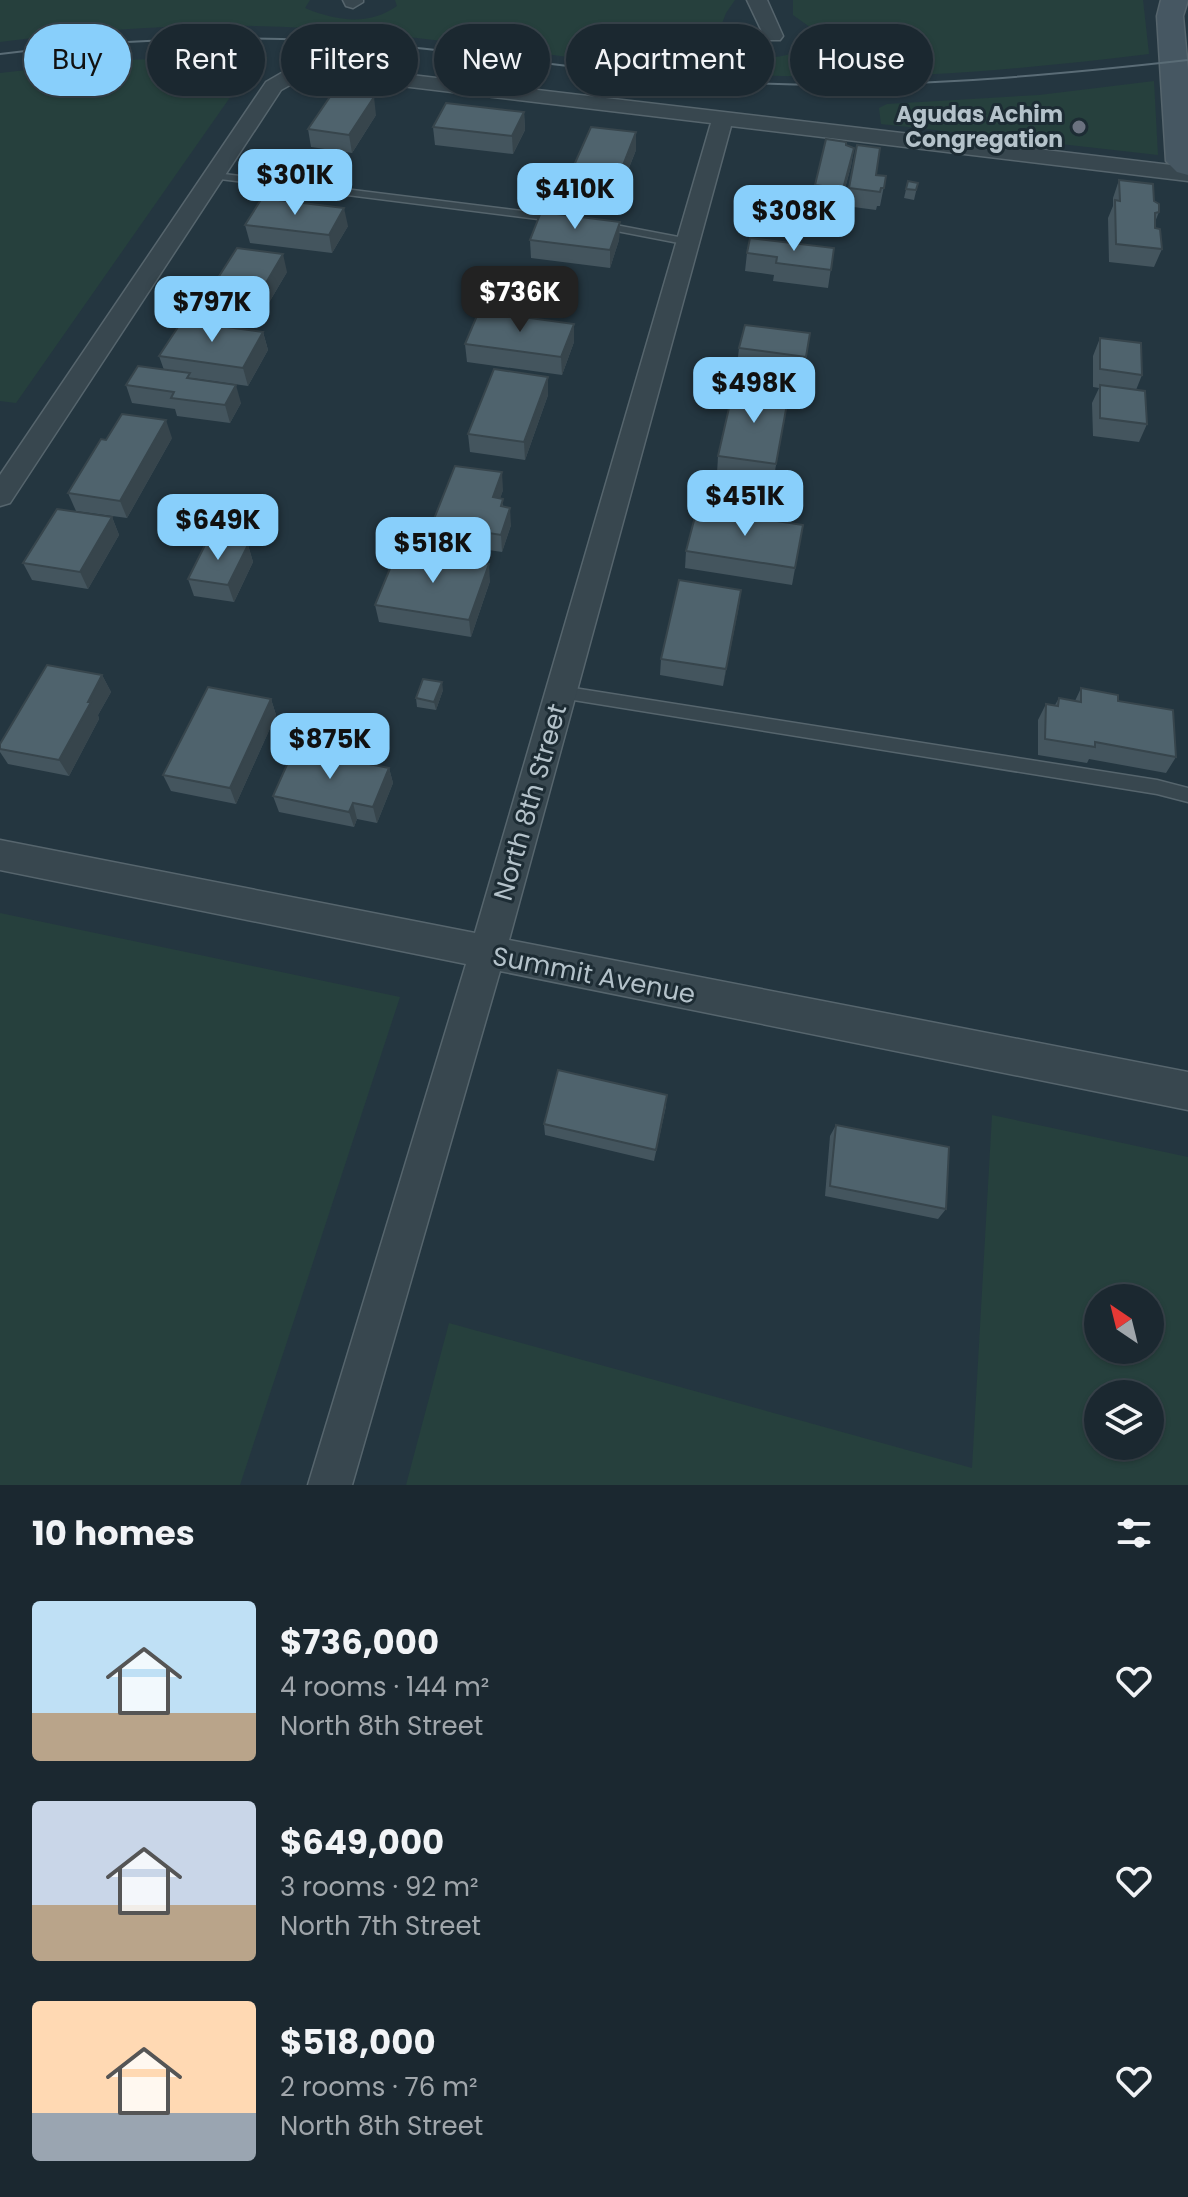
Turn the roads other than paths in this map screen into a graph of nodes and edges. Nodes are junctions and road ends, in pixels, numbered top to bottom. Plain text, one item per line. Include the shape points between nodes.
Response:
1 (757, 0) edge
2 (1177, 0) edge
3 (768, 24) edge
4 (723, 118) junction
5 (1188, 166) edge
6 (1188, 174) edge
7 (216, 176) junction
8 (579, 221) edge
9 (594, 224) edge
10 (689, 242) junction
11 (0, 496) edge
12 (561, 692) junction
13 (1188, 795) edge
14 (0, 855) edge
15 (487, 954) junction
16 (1188, 1091) edge
17 (330, 1485) edge

1 - 3 street
2 - 5 main road via 1170,16 1176,119 1181,161
4 - 6 street
4 - 7 street via 327,71 292,75 273,86
4 - 10 street, North 8th Street
7 - 8 lane
7 - 11 street
9 - 10 lane
10 - 12 street, North 8th Street
12 - 13 lane
12 - 15 street, North 8th Street
14 - 15 street, Summit Avenue
15 - 16 street, Summit Avenue
15 - 17 street, North 8th Street

